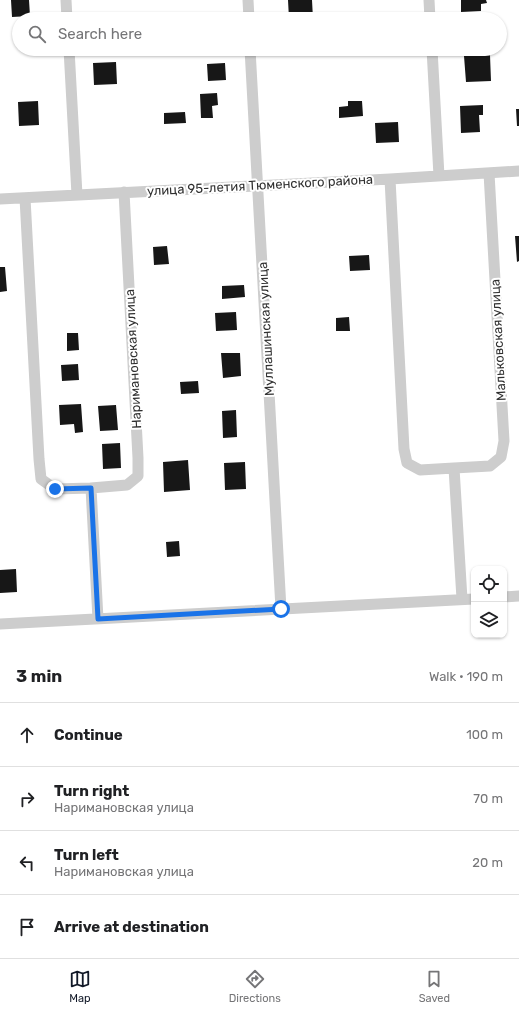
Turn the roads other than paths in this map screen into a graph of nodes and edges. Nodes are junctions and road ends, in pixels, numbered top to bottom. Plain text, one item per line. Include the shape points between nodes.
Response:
1 (66, 0) edge
2 (248, 0) edge
3 (429, 0) edge
4 (67, 12) edge
5 (249, 12) edge
6 (430, 12) edge
7 (69, 56) edge
8 (250, 56) edge
9 (432, 56) edge
10 (519, 171) edge
11 (489, 173) junction
12 (439, 176) junction
13 (390, 179) junction
14 (258, 185) junction
15 (124, 192) junction
16 (77, 195) junction
17 (25, 198) junction
18 (0, 199) edge
19 (454, 468) junction
20 (91, 488) junction
21 (519, 596) edge
22 (507, 597) edge
23 (462, 599) junction
24 (471, 599) edge
25 (281, 609) junction
26 (98, 619) junction
27 (0, 624) edge

1 - 4 street
2 - 5 street
3 - 6 street
7 - 16 street
8 - 14 street, Муллашинская улица
9 - 12 street
10 - 11 street, улица 95-летия Тюменского района
11 - 12 street, улица 95-летия Тюменского района
11 - 19 street, Мальковская улица via 504,441 501,456 490,466
12 - 13 street, улица 95-летия Тюменского района
13 - 14 street, улица 95-летия Тюменского района
13 - 19 street, Мальковская улица via 404,449 407,463 420,470
14 - 15 street, улица 95-летия Тюменского района
14 - 25 street, Муллашинская улица
15 - 16 street, улица 95-летия Тюменского района
15 - 20 street, Наримановская улица via 138,476 127,485
16 - 17 street, улица 95-летия Тюменского района
17 - 18 street, улица 95-летия Тюменского района
17 - 20 street, Наримановская улица via 41,479 55,489
19 - 23 street
20 - 26 street
21 - 22 street
23 - 24 street
23 - 25 street
25 - 26 street
26 - 27 street

